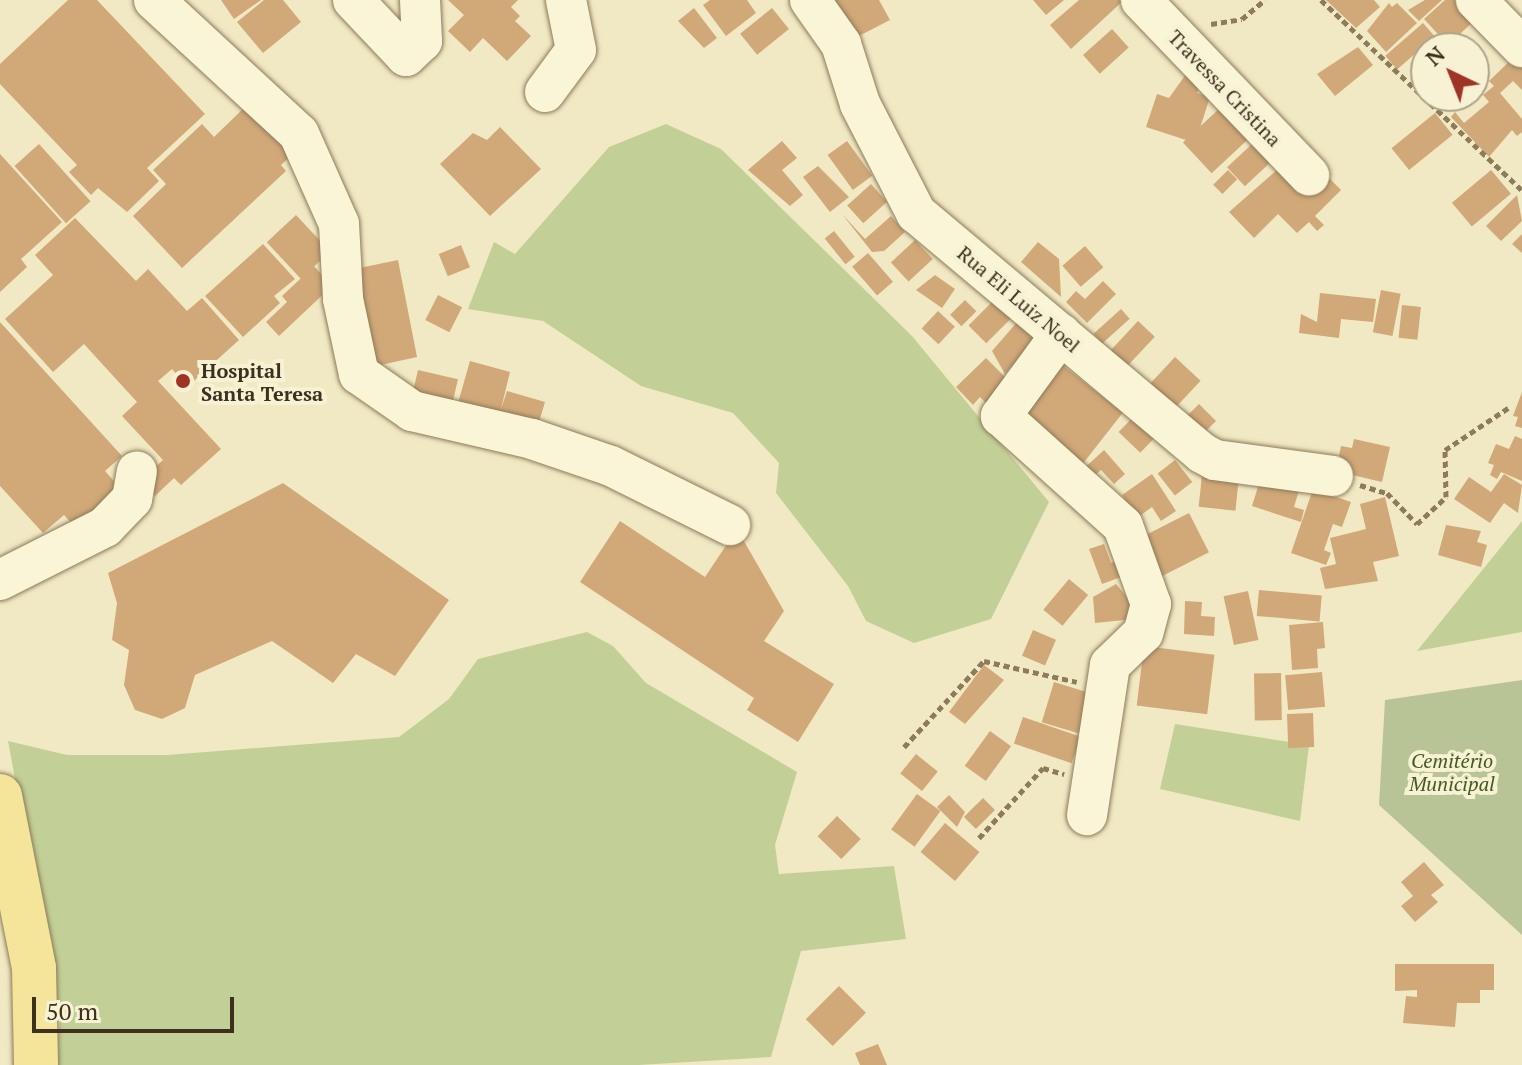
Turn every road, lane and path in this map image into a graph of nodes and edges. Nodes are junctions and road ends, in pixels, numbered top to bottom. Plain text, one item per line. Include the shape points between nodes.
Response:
1 (154, 0) edge
2 (353, 0) edge
3 (420, 0) edge
4 (566, 0) edge
5 (810, 0) edge
6 (1265, 0) edge
7 (1321, 0) edge
8 (1476, 0) edge
9 (1152, 11) edge
10 (1522, 47) edge
11 (545, 92) dead end
12 (1309, 175) dead end
13 (1522, 190) edge
14 (1061, 334) junction
15 (1508, 408) dead end
16 (137, 471) dead end
17 (1333, 476) joint
18 (730, 525) dead end
19 (0, 580) edge
20 (1105, 689) junction
21 (904, 747) dead end
22 (0, 796) edge
23 (1089, 798) joint
24 (979, 838) dead end
25 (36, 1065) edge

1 - 18 street via 299,134 339,224 343,299 359,374 412,411 532,439 611,466
2 - 3 street via 406,56 422,41
4 - 11 street via 576,50
5 - 14 street, Rua Eli Luiz Noel via 841,44 860,104 916,213
6 - 9 path via 1242,19 1218,24
7 - 13 path
8 - 10 street
9 - 12 street, Travessa Cristina
14 - 17 street, Rua Eli Luiz Noel via 1215,460
14 - 20 street via 1001,416 1123,526 1151,604 1150,623 1115,655
15 - 17 path via 1445,450 1446,497 1417,524 1387,493
16 - 19 street via 132,499 105,527
20 - 21 path via 984,661
20 - 23 street
22 - 25 main road via 34,968
23 - 24 path via 1043,768

